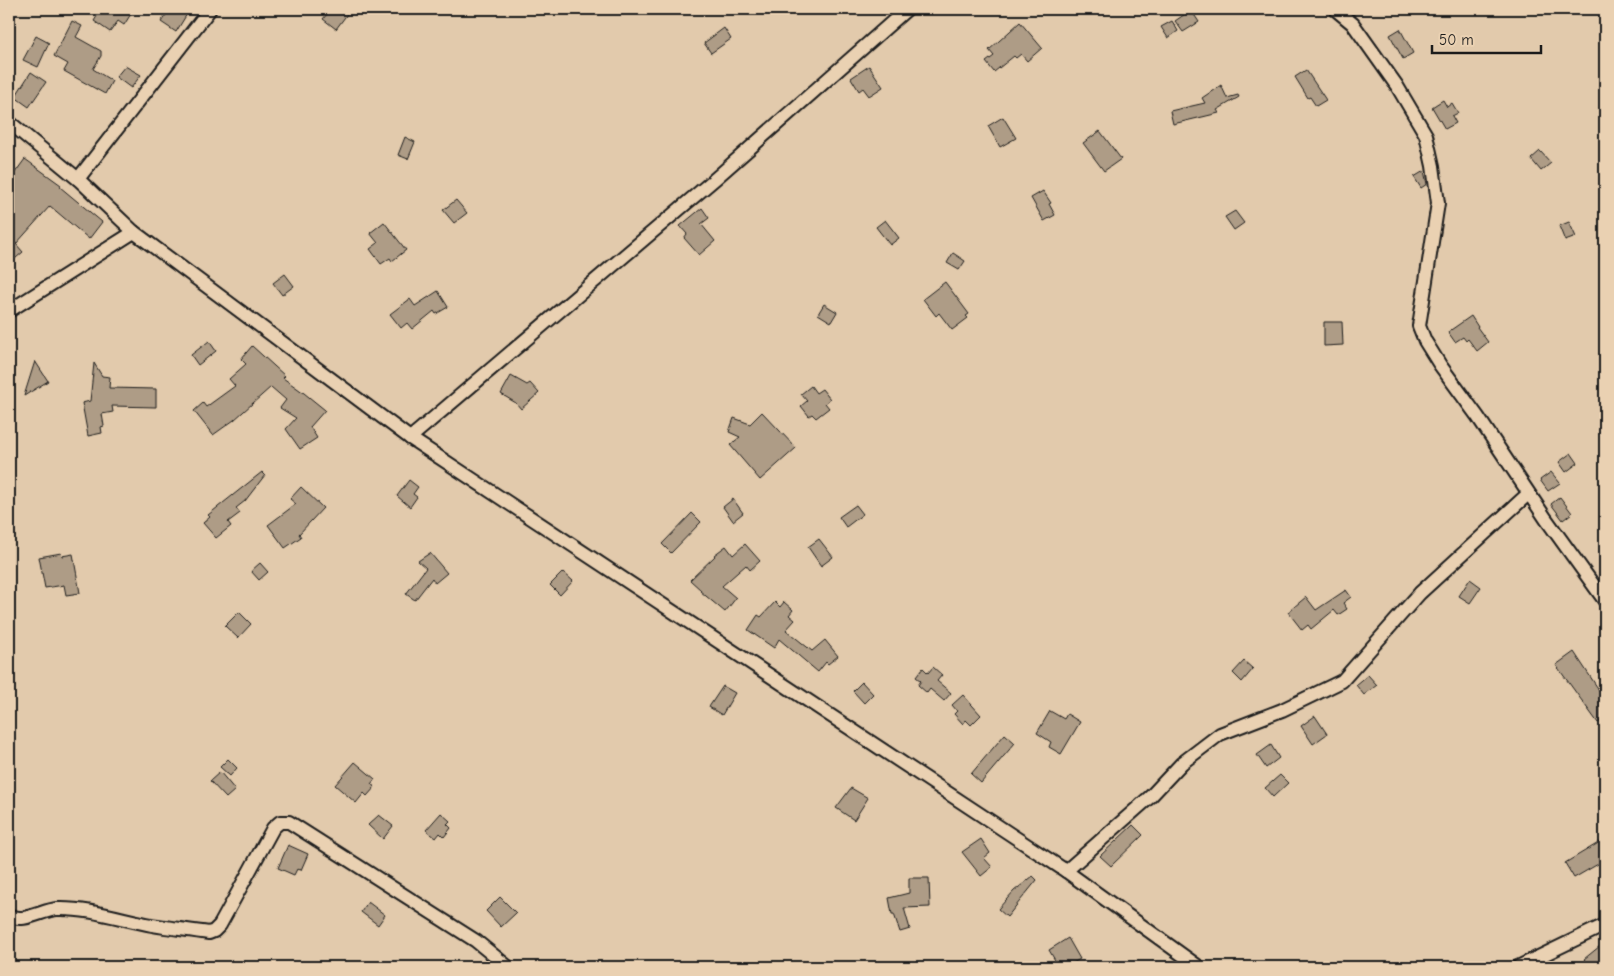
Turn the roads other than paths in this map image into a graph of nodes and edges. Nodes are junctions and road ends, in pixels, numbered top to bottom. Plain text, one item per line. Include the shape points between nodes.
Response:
1 (210, 9) edge
2 (907, 9) edge
3 (1336, 9) edge
4 (9, 122) edge
5 (78, 179) junction
6 (134, 232) junction
7 (9, 311) edge
8 (410, 438) junction
9 (1528, 494) junction
10 (1605, 601) edge
11 (1066, 871) junction
12 (9, 915) edge
13 (1605, 925) edge
14 (508, 967) edge
15 (1199, 967) edge
16 (1518, 967) edge

1 - 5 street
2 - 8 street via 716,178
3 - 9 street via 1353,24 1392,78 1426,135 1438,203 1419,326 1440,365
4 - 5 street
5 - 6 street
6 - 7 street
6 - 8 street
8 - 11 street
9 - 10 street
9 - 11 street via 1420,593 1342,681 1282,710 1220,734 1182,763 1151,796
11 - 15 street
12 - 14 street via 22,918 55,909 89,911 209,933 220,925 274,828 280,822 289,822 476,941
13 - 16 street

